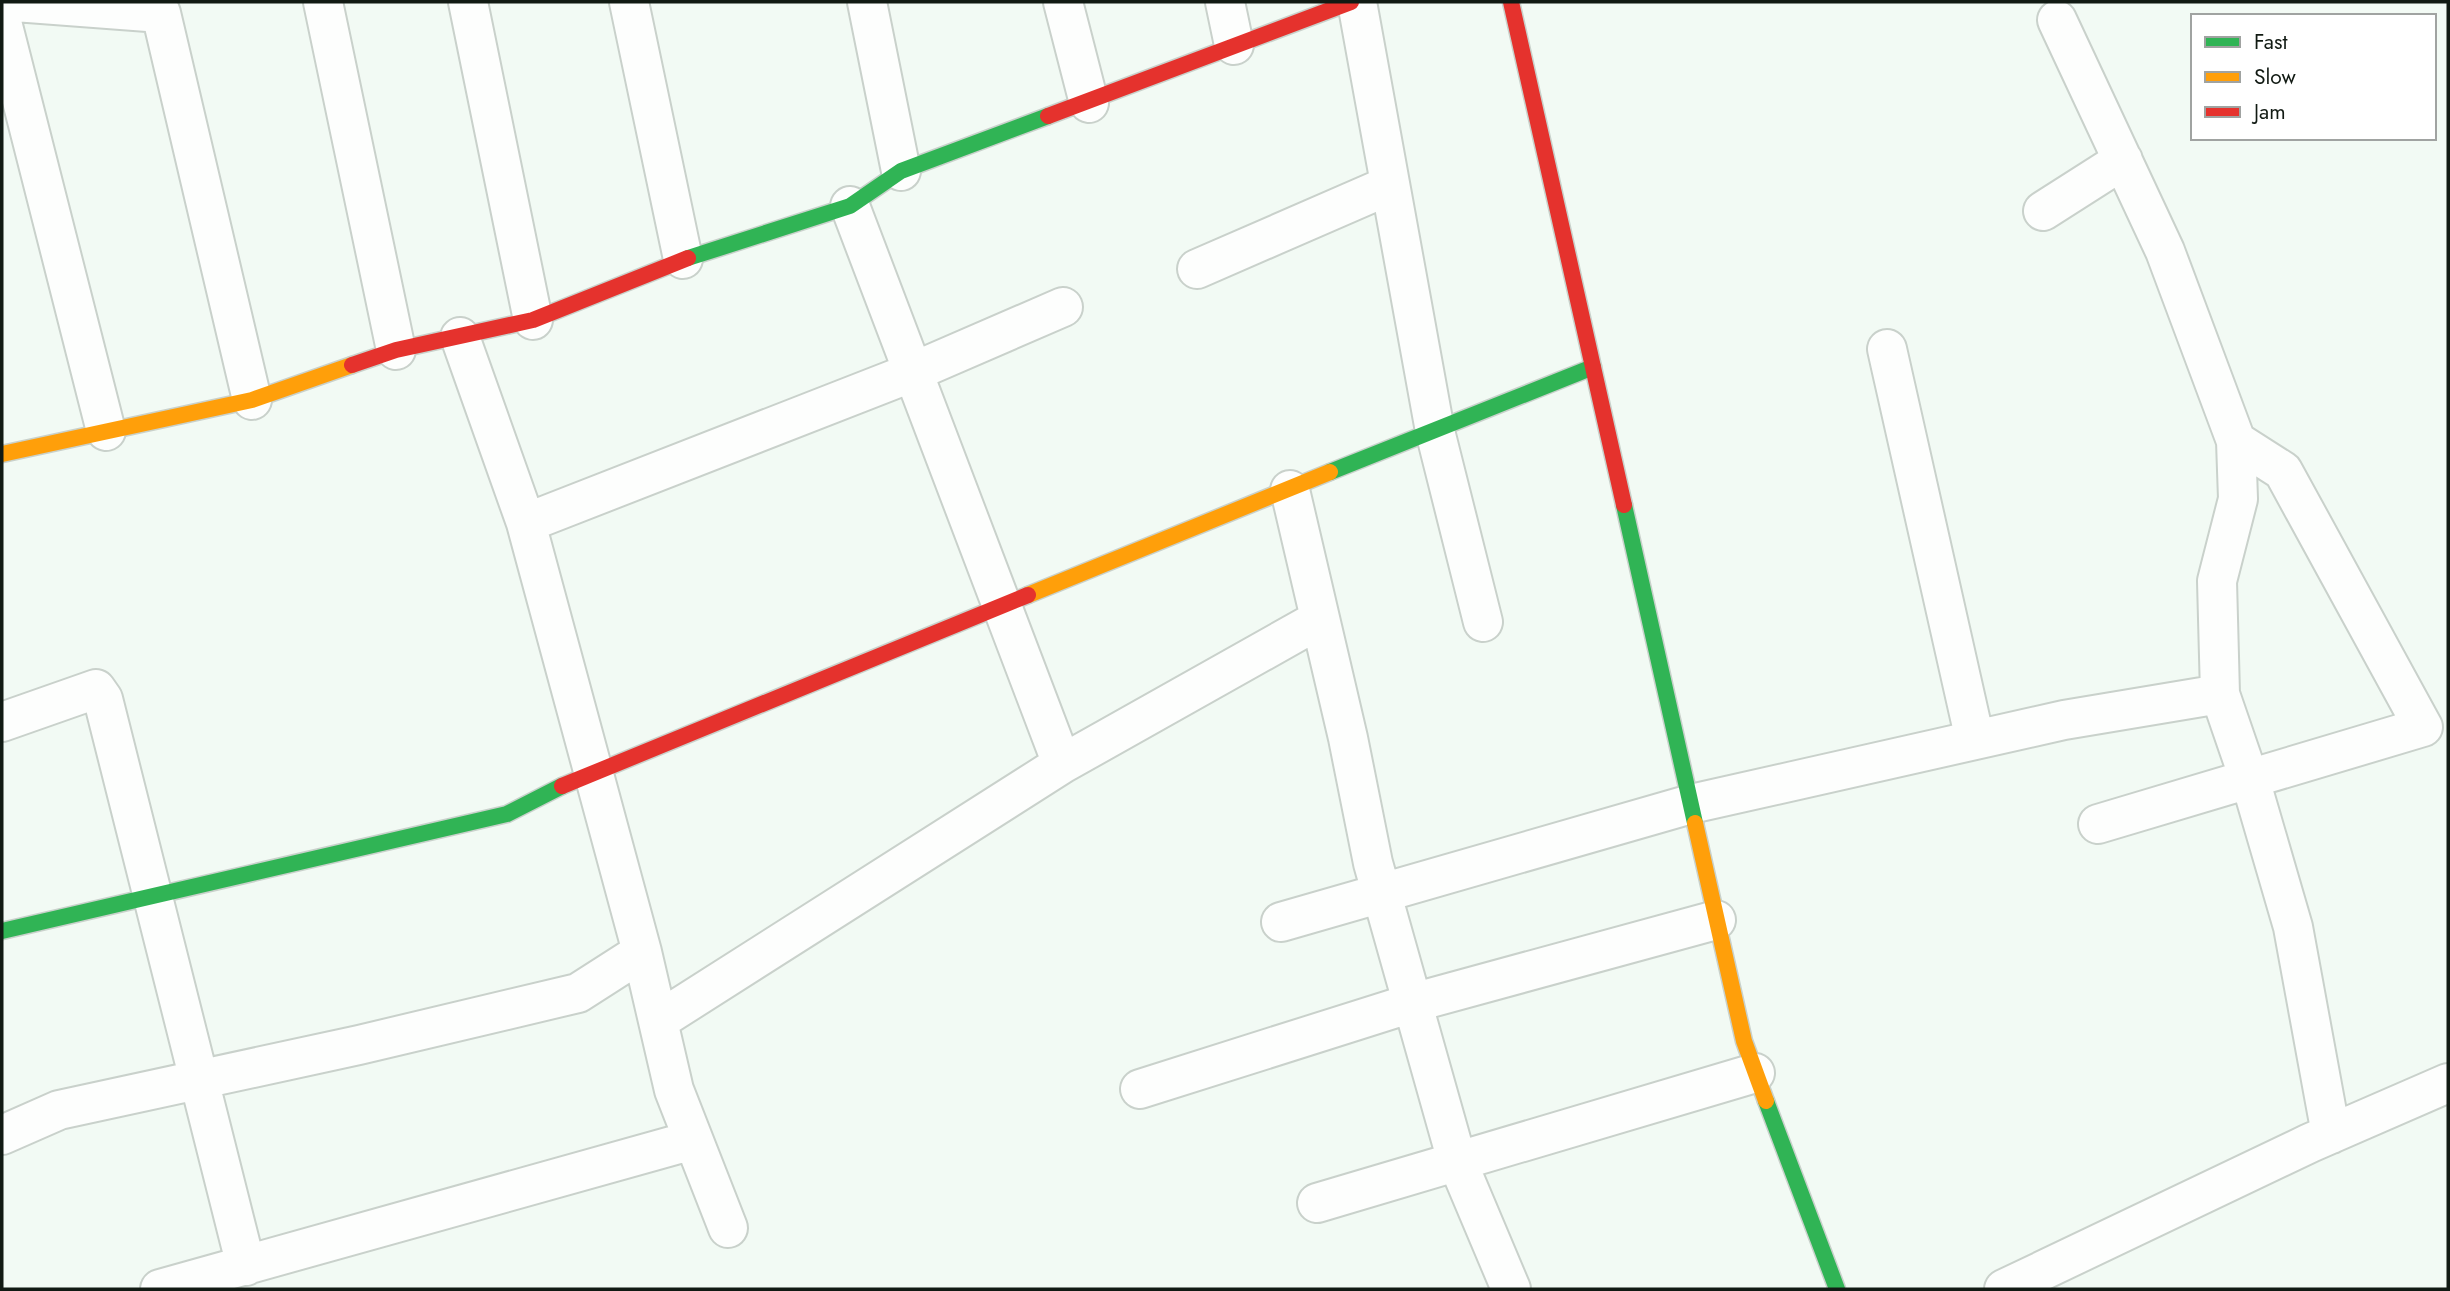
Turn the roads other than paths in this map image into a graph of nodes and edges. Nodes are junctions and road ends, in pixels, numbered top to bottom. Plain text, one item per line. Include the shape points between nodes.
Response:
1 (15, 2) edge
2 (323, 2) edge
3 (468, 2) edge
4 (629, 2) edge
5 (867, 2) edge
6 (1063, 2) edge
7 (1226, 2) edge
8 (1511, 2) edge
9 (1339, 5) edge
10 (2057, 20) dead end
11 (2, 22) edge
12 (1234, 45) junction
13 (1088, 103) junction
14 (2123, 160) junction
15 (901, 171) junction
16 (1390, 185) junction
17 (850, 206) junction
18 (2043, 211) dead end
19 (684, 259) junction
20 (1196, 269) dead end
21 (1063, 307) dead end
22 (533, 320) junction
23 (460, 337) junction
24 (1887, 349) dead end
25 (396, 351) junction
26 (1593, 367) junction
27 (913, 372) junction
28 (252, 400) junction
29 (106, 431) junction
30 (1435, 431) junction
31 (2235, 441) junction
32 (2, 454) edge
33 (1290, 490) junction
34 (526, 523) junction
35 (1003, 606) junction
36 (1320, 619) junction
37 (1483, 622) dead end
38 (2220, 694) junction
39 (2, 722) edge
40 (1975, 740) junction
41 (1062, 764) junction
42 (594, 773) junction
43 (2249, 779) junction
44 (1691, 804) junction
45 (2098, 824) dead end
46 (1381, 892) junction
47 (152, 897) junction
48 (1716, 920) junction
49 (1281, 922) dead end
50 (2, 931) edge
51 (642, 952) junction
52 (1412, 1003) junction
53 (658, 1021) junction
54 (1755, 1073) junction
55 (199, 1079) junction
56 (2448, 1083) edge
57 (1140, 1088) dead end
58 (2331, 1134) junction
59 (2, 1135) edge
60 (693, 1140) junction
61 (1457, 1161) junction
62 (1317, 1203) dead end
63 (728, 1228) dead end
64 (264, 1271) edge
65 (160, 1289) edge
66 (1511, 1289) edge
67 (1837, 1289) edge
68 (2004, 1289) edge

1 - 28 street via 162,13
2 - 25 street
3 - 22 street
4 - 19 street
5 - 15 street
6 - 13 street
7 - 12 street
8 - 26 street
9 - 12 street
9 - 16 street
10 - 14 street
11 - 29 street
12 - 13 street
13 - 15 street
14 - 18 street
14 - 31 street via 2165,251
15 - 17 street
16 - 20 street
16 - 30 street
17 - 19 street
17 - 27 street
19 - 22 street
21 - 27 street
22 - 23 street
23 - 25 street
23 - 34 street
24 - 40 street
25 - 28 street
26 - 30 street
26 - 44 street
27 - 34 street
27 - 35 street
28 - 29 street
29 - 32 street
30 - 33 street
30 - 37 street
31 - 38 street via 2238,499 2217,581
31 - 43 street via 2283,471 2423,727
33 - 35 street
33 - 36 street
34 - 42 street
35 - 41 street
35 - 42 street
36 - 41 street
36 - 46 street
38 - 40 street
38 - 43 street
39 - 47 street via 96,689 103,699
40 - 44 street
41 - 53 street
42 - 47 street via 507,814
42 - 51 street
43 - 45 street
43 - 58 street via 2293,927
44 - 46 street
44 - 48 street
46 - 49 street
46 - 52 street
47 - 50 street
47 - 55 street
48 - 52 street
48 - 54 street
51 - 53 street
51 - 55 street via 578,993
52 - 57 street
52 - 61 street
53 - 60 street via 674,1090
54 - 61 street
54 - 67 street
55 - 59 street via 59,1110
55 - 64 street
56 - 58 street
58 - 68 street
60 - 63 street
60 - 64 street
61 - 62 street
61 - 66 street
64 - 65 street

